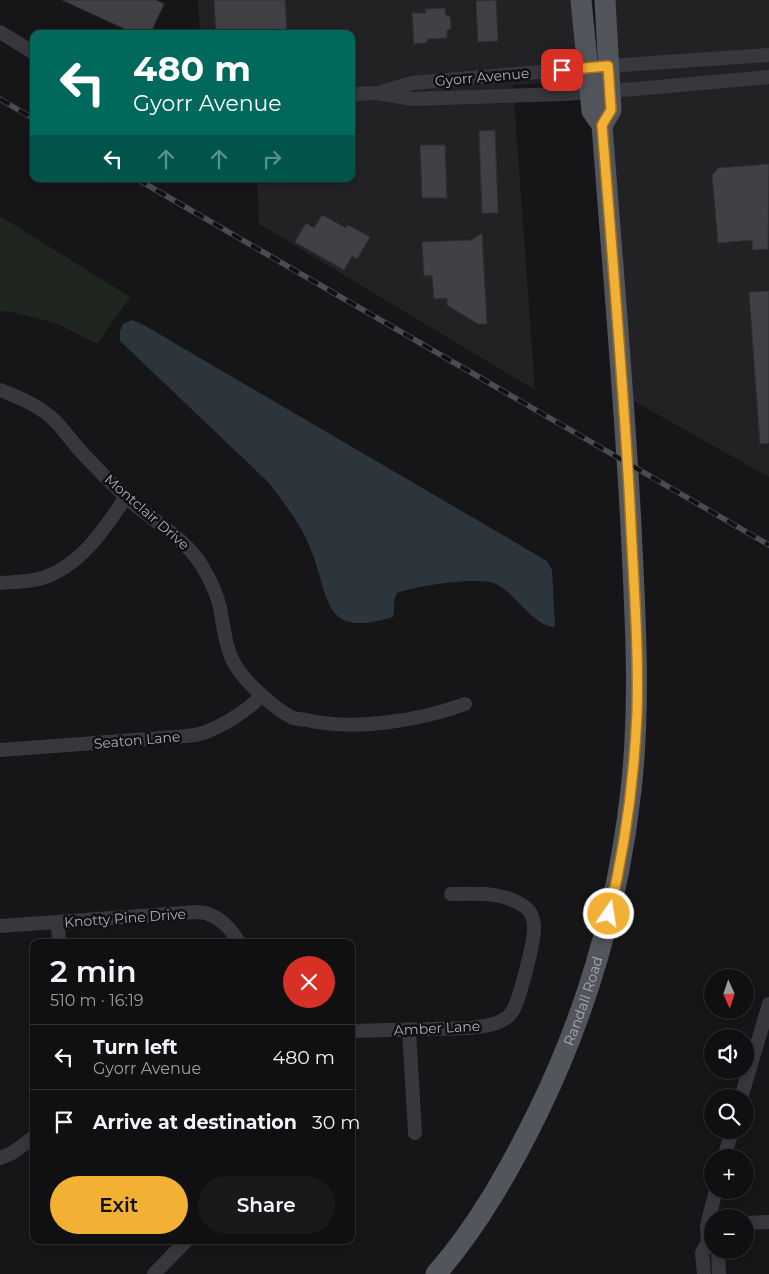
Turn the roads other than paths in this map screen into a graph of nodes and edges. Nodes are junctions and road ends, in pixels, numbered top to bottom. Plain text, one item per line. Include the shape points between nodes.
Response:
1 (581, 0) edge
2 (605, 0) edge
3 (0, 32) edge
4 (30, 51) edge
5 (769, 55) edge
6 (598, 67) junction
7 (769, 77) edge
8 (600, 92) junction
9 (377, 93) junction
10 (355, 94) edge
11 (0, 390) edge
12 (126, 497) junction
13 (0, 583) edge
14 (262, 695) junction
15 (465, 704) dead end
16 (0, 750) edge
17 (452, 894) dead end
18 (58, 922) junction
19 (0, 926) edge
20 (59, 939) edge
21 (237, 939) edge
22 (769, 1004) edge
23 (409, 1030) junction
24 (355, 1031) edge
25 (744, 1089) edge
26 (415, 1133) dead end
27 (30, 1140) edge
28 (0, 1158) edge
29 (769, 1222) edge
30 (754, 1223) edge
31 (183, 1244) edge
32 (704, 1252) edge
33 (718, 1259) edge
34 (154, 1274) edge
35 (436, 1274) edge
36 (704, 1274) edge
37 (719, 1274) edge

1 - 6 main road, Randall Road
2 - 6 main road, Randall Road
3 - 4 street
5 - 6 street, Gyorr Avenue
6 - 8 main road, Randall Road
6 - 9 street, Gyorr Avenue via 412,83
7 - 8 street, Gyorr Avenue
8 - 9 street, Gyorr Avenue via 413,99
8 - 35 main road, Randall Road via 592,112 602,125 636,626 637,712 624,842 601,944 564,1054 528,1132 488,1205
9 - 10 street, Gyorr Avenue
11 - 12 street, Montclair Drive via 27,401 52,418
12 - 13 street via 104,530 70,565 39,579
12 - 14 street, Montclair Drive via 195,554 213,587 235,665
14 - 15 street, Montclair Drive via 292,717 345,725 402,719
14 - 16 street, Seaton Lane via 237,715 202,733
17 - 23 street, Amber Lane via 497,895 511,898 527,908 534,929 518,999 512,1012 502,1021 490,1025
18 - 19 street, Knotty Pine Drive
18 - 20 street
18 - 21 street, Knotty Pine Drive via 196,912 208,914 227,926
22 - 25 street
23 - 24 street, Amber Lane
23 - 26 street
27 - 28 street
29 - 30 street
31 - 34 street
32 - 36 street
33 - 37 street

